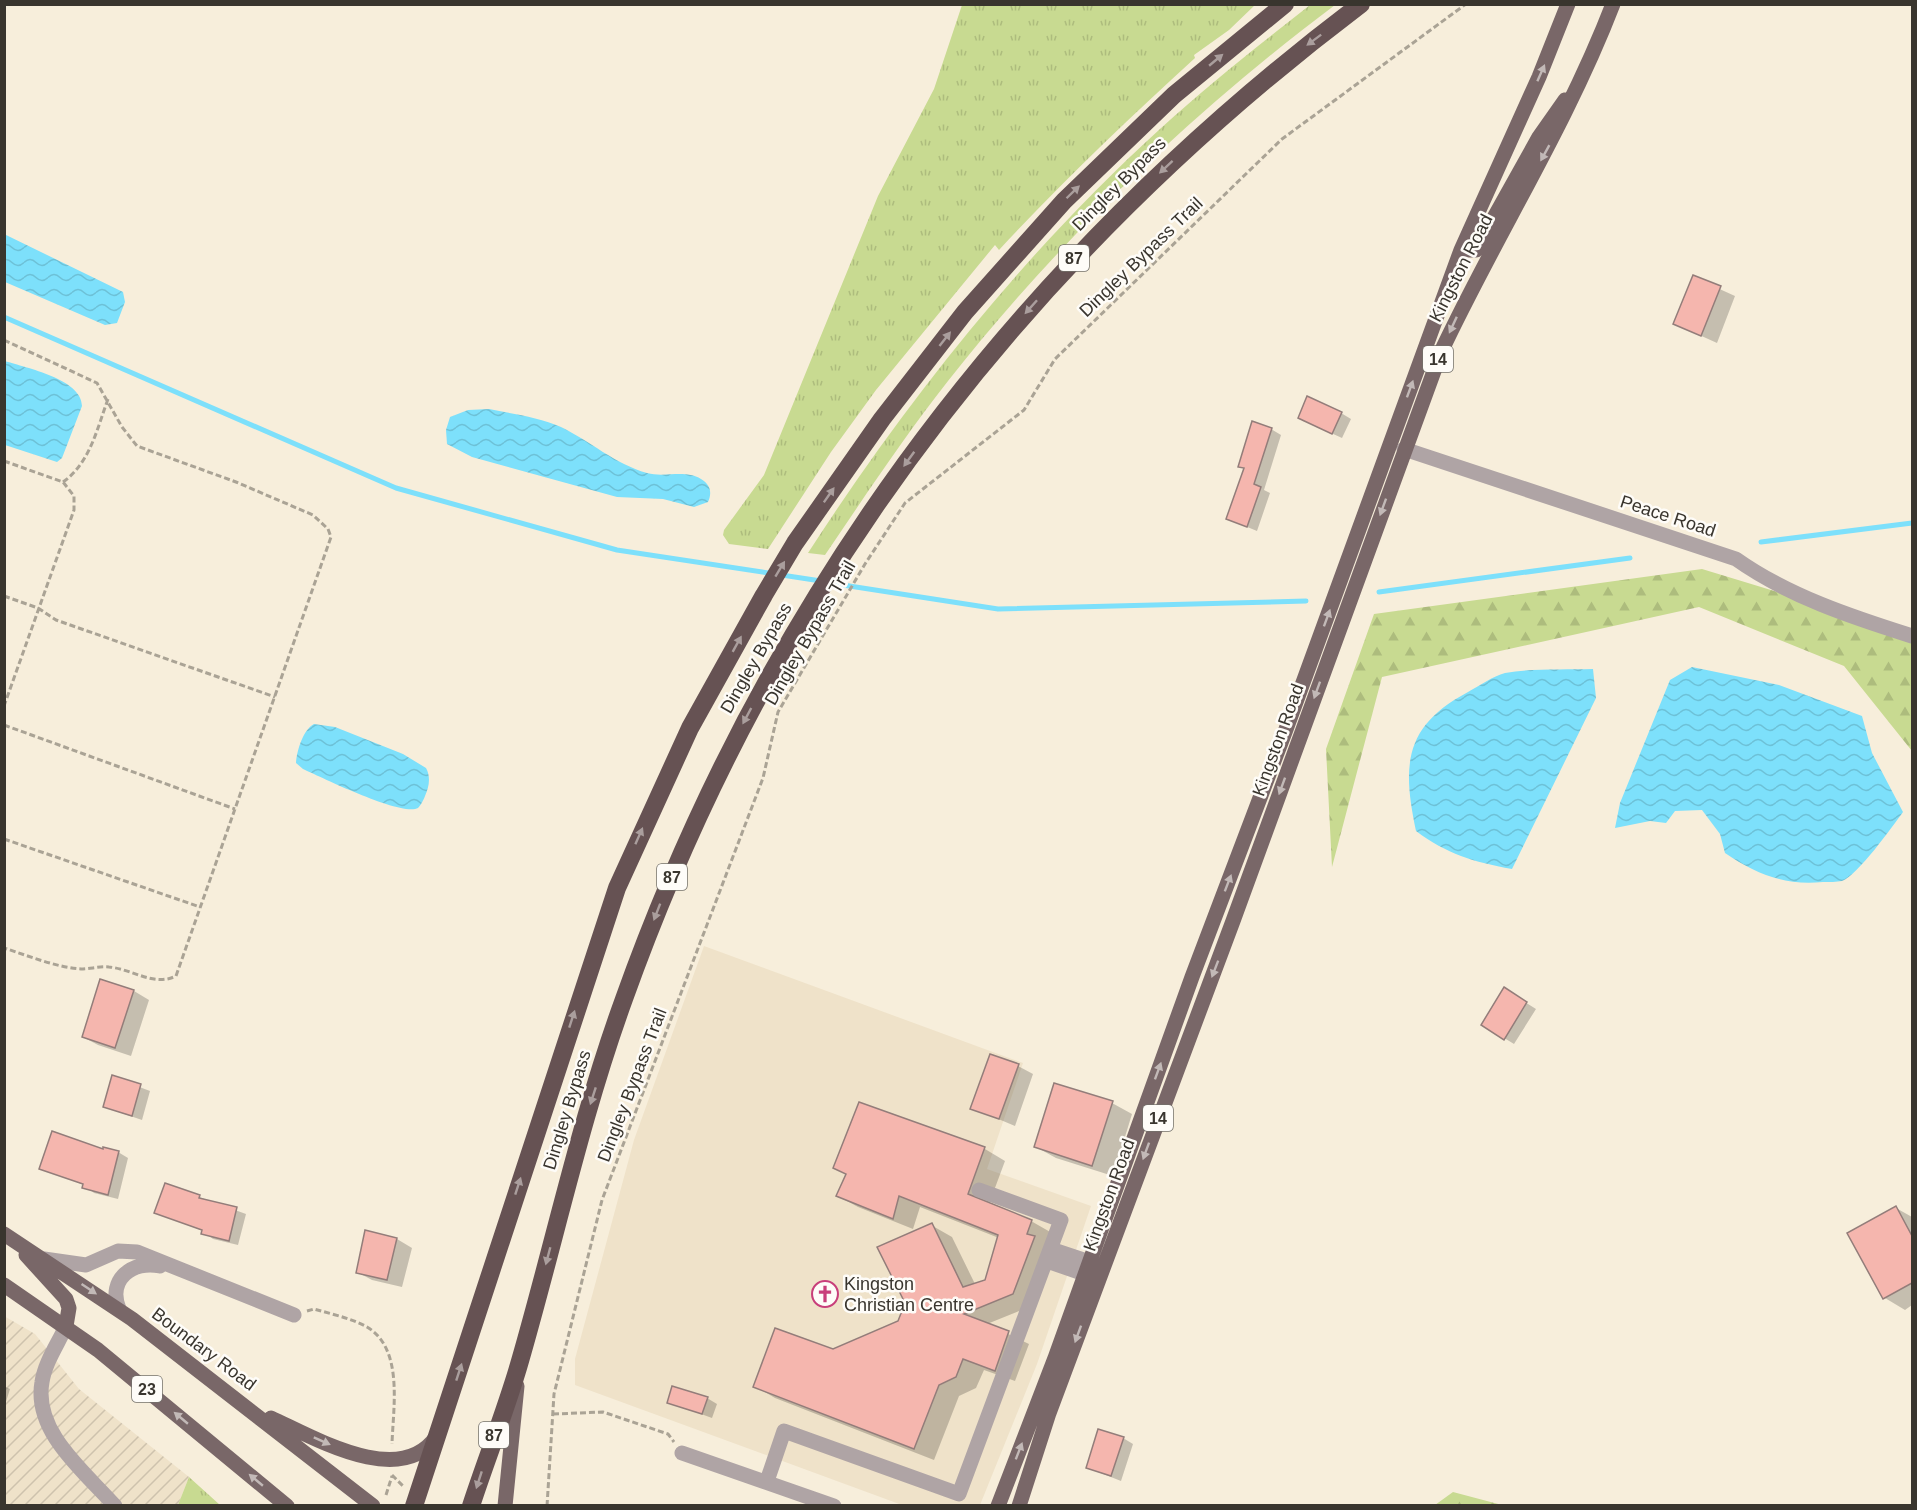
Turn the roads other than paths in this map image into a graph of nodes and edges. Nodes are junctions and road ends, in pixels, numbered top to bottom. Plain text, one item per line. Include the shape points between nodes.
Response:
1 (1285, 4) edge
2 (1361, 4) edge
3 (1568, 4) edge
4 (1613, 4) edge
5 (1584, 76) junction
6 (1461, 250) junction
7 (1397, 446) junction
8 (1912, 636) edge
9 (979, 1190) dead end
10 (4, 1235) edge
11 (1049, 1255) junction
12 (44, 1259) junction
13 (178, 1270) junction
14 (1094, 1270) junction
15 (4, 1286) edge
16 (119, 1309) junction
17 (294, 1315) road end
18 (66, 1326) junction
19 (519, 1365) junction
20 (249, 1408) junction
21 (441, 1428) junction
22 (682, 1453) road end
23 (767, 1481) junction
24 (415, 1501) edge
25 (115, 1506) edge
26 (286, 1506) edge
27 (373, 1506) edge
28 (471, 1506) edge
29 (505, 1506) edge
30 (834, 1506) edge
31 (998, 1506) edge
32 (1019, 1506) edge

21 -> 1 highway, Dingley Bypass / 87 via 617,888 690,728 764,595 795,543 882,419 958,321 1064,201 1174,95
2 -> 19 highway, Dingley Bypass / 87 via 1198,136 1062,272 950,403 894,478 807,611 712,786 666,888 623,1000 573,1159
6 -> 3 main road, Kingston Road / 14
4 - 5 main road, Kingston Road / 14
5 - 6 main road via 1544,128 1476,250
5 -> 7 main road, Kingston Road / 14 via 1467,296
7 -> 6 main road, Kingston Road / 14
7 - 8 street, Peace Road via 1736,560 1766,581
7 - 14 main road, Kingston Road / 14 via 1192,976
9 - 11 street via 1061,1220
10 - 12 main road, Boundary Road
10 - 18 main road via 64,1294 69,1308
11 - 14 street
11 - 23 street via 959,1494 784,1431
12 - 13 street via 86,1265 124,1250 150,1256
12 -> 16 main road, Boundary Road
13 - 16 street via 147,1264 128,1270 117,1289
13 - 17 street
31 -> 14 main road, Kingston Road / 14
14 -> 32 main road, Kingston Road / 14
15 - 18 main road, 23
16 - 20 main road, Boundary Road
18 - 25 street via 43,1375 44,1412 57,1440
26 -> 18 main road, 23 via 137,1380
19 -> 28 highway, Dingley Bypass / 87
19 - 29 main road
20 -> 21 main road via 346,1452 393,1459 423,1450
20 - 27 main road, Boundary Road
21 - 24 highway, Dingley Bypass / 87
22 - 23 street
23 - 30 street

